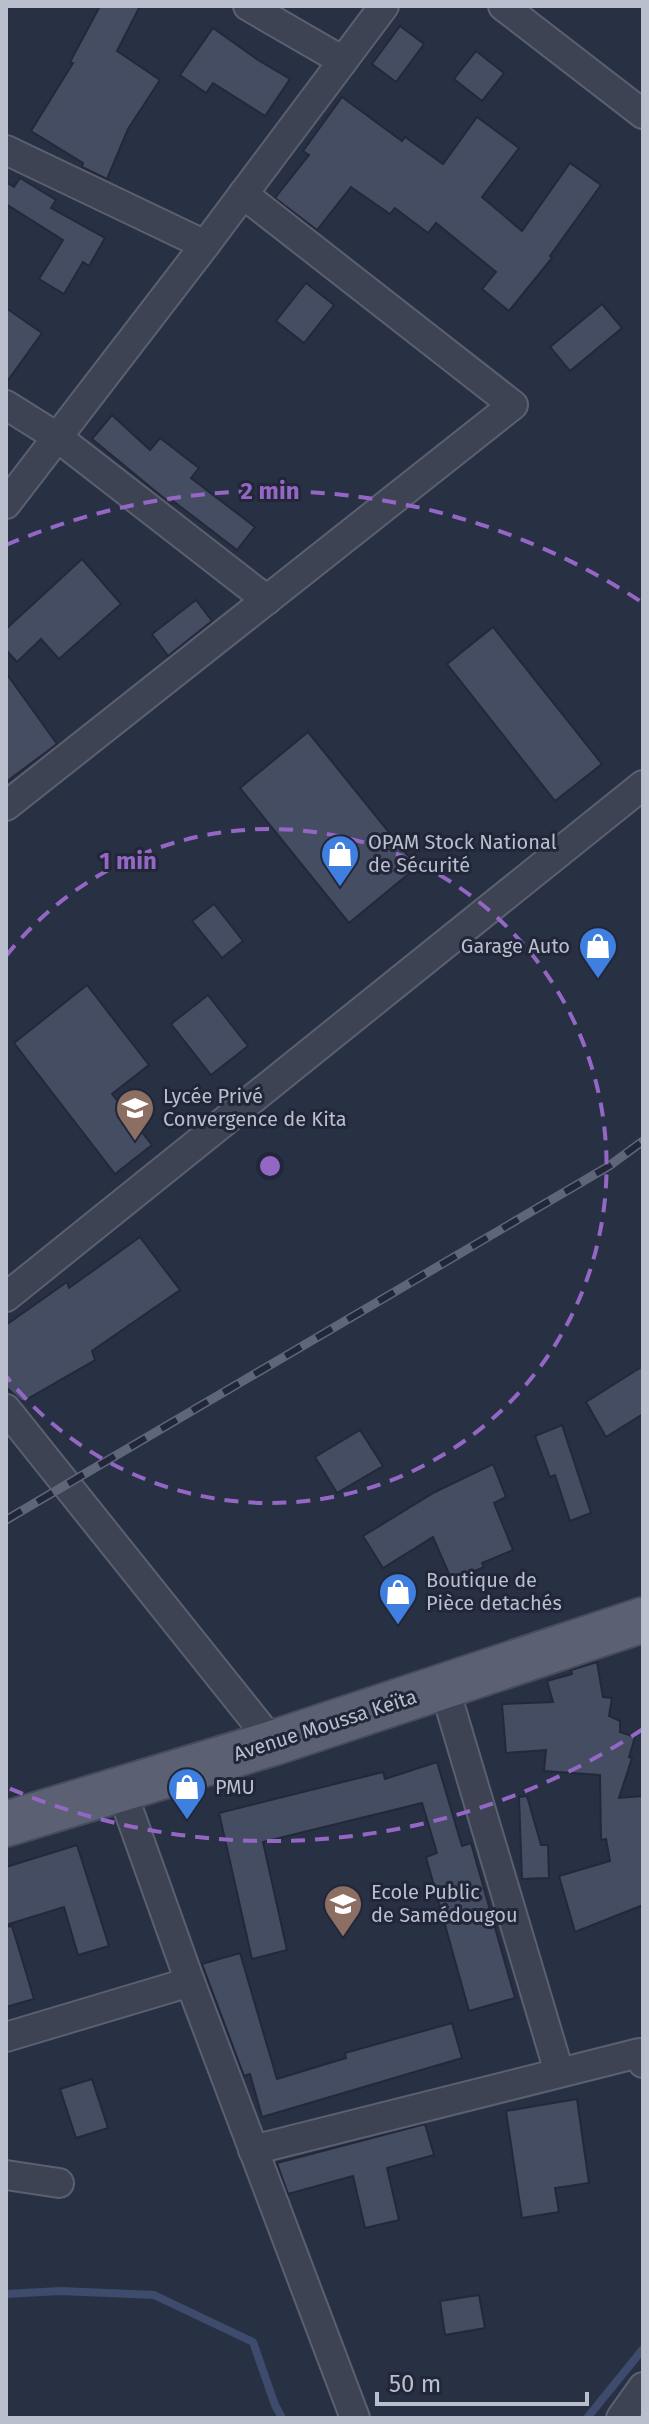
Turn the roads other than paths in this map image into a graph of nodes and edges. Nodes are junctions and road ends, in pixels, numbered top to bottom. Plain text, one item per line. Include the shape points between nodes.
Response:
1 (248, 6) edge
2 (384, 6) edge
3 (503, 6) edge
4 (343, 61) junction
5 (643, 114) edge
6 (6, 150) edge
7 (243, 194) junction
8 (205, 245) junction
9 (6, 405) edge
10 (57, 437) junction
11 (6, 504) edge
12 (267, 600) junction
13 (643, 785) edge
14 (6, 806) edge
15 (6, 1297) edge
16 (6, 1409) edge
17 (643, 1620) edge
18 (444, 1686) junction
19 (273, 1743) junction
20 (121, 1789) junction
21 (6, 1824) edge
22 (190, 1982) junction
23 (6, 2037) edge
24 (643, 2063) edge
25 (559, 2072) junction
26 (253, 2150) junction
27 (6, 2175) edge
28 (59, 2183) dead end
29 (643, 2387) edge
30 (355, 2418) edge
31 (621, 2418) edge

1 - 4 street
2 - 4 street
3 - 5 street
4 - 7 street
6 - 8 street
7 - 8 street
7 - 12 street via 513,405
8 - 10 street
9 - 10 street
10 - 11 street
10 - 12 street
12 - 14 street
13 - 15 street
16 - 19 street
17 - 18 main road, Avenue Moussa Keïta
18 - 19 main road, Avenue Moussa Keïta
18 - 25 street
19 - 20 main road, Avenue Moussa Keïta
20 - 21 main road, Avenue Moussa Keïta
20 - 22 street
22 - 23 street
22 - 26 street
24 - 25 street via 639,2053
25 - 26 street
26 - 30 street
27 - 28 street
29 - 31 street

